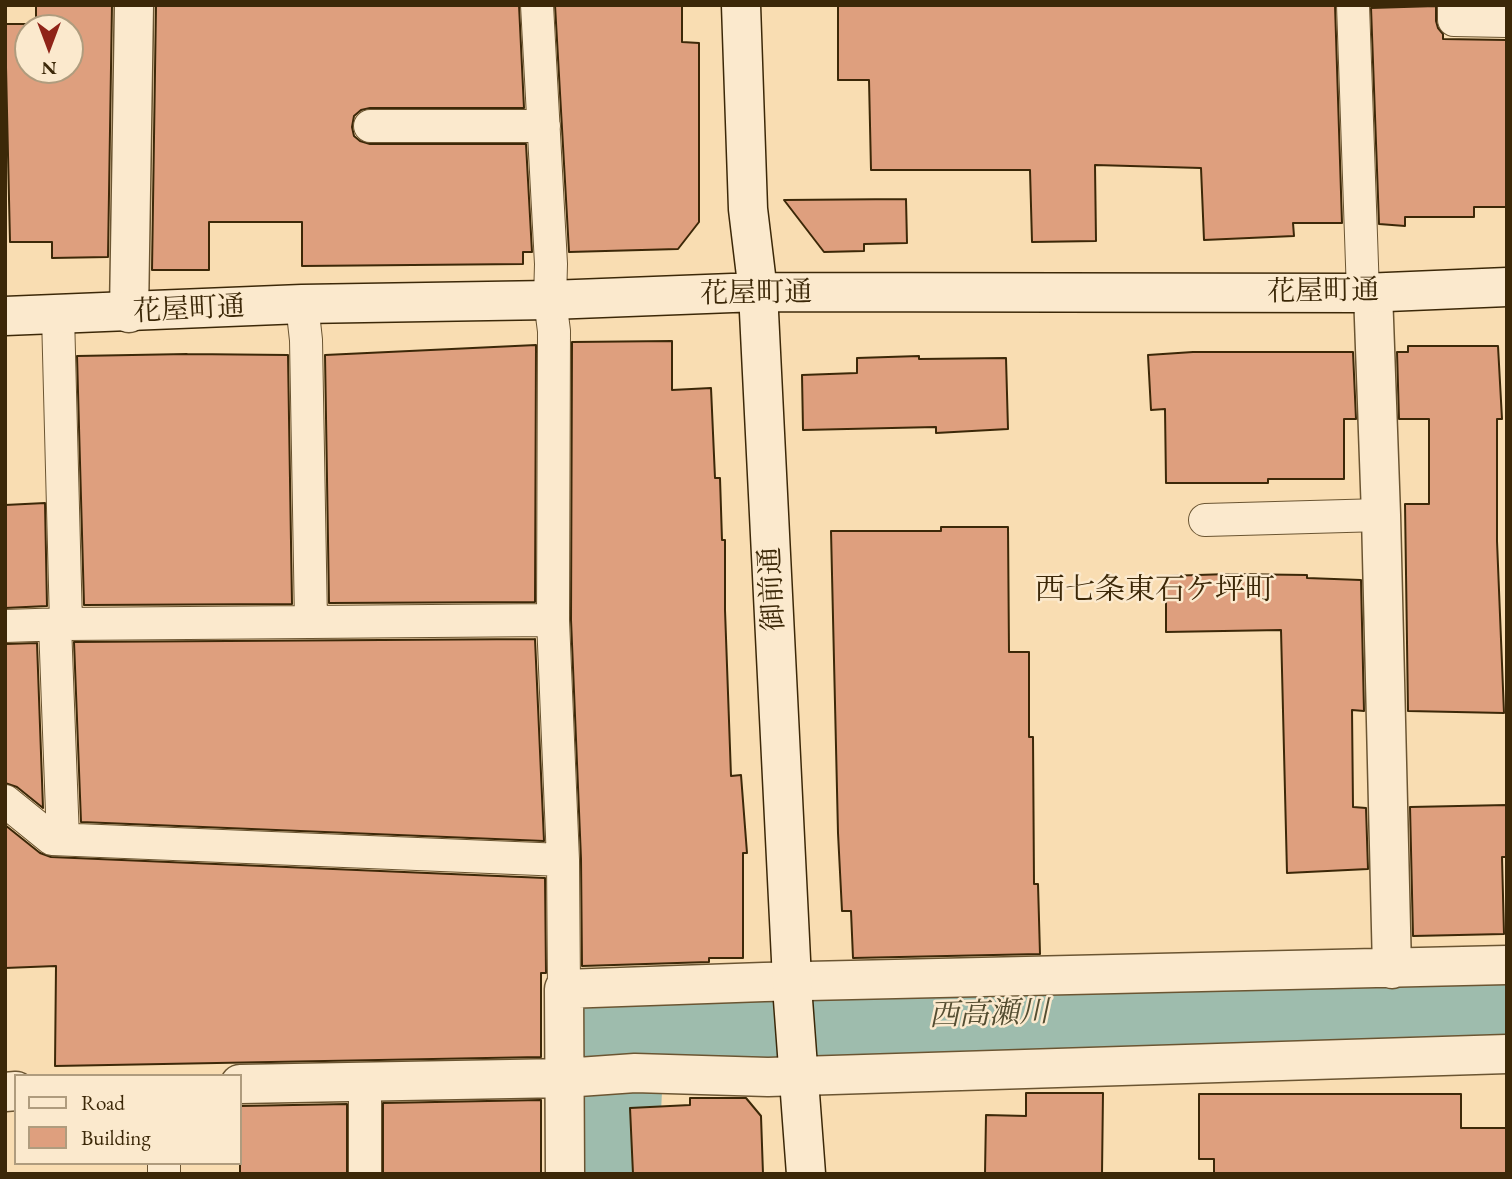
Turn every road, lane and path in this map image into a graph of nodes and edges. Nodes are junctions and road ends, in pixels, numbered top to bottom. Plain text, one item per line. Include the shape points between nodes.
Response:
1 (134, 5) edge
2 (537, 5) edge
3 (741, 5) edge
4 (1353, 5) edge
5 (1454, 5) edge
6 (1507, 21) edge
7 (370, 126) dead end
8 (544, 126) junction
9 (1507, 287) edge
10 (758, 292) junction
11 (1368, 292) junction
12 (550, 300) junction
13 (302, 304) junction
14 (129, 313) junction
15 (58, 315) junction
16 (5, 316) edge
17 (1381, 515) junction
18 (1205, 520) dead end
19 (553, 620) junction
20 (311, 622) junction
21 (61, 625) junction
22 (5, 626) edge
23 (5, 801) edge
24 (63, 839) junction
25 (563, 860) junction
26 (1507, 965) edge
27 (1392, 969) junction
28 (564, 989) junction
29 (793, 991) junction
30 (1507, 1054) edge
31 (799, 1064) junction
32 (575, 1077) junction
33 (365, 1080) junction
34 (242, 1084) edge
35 (365, 1174) edge
36 (565, 1174) edge
37 (806, 1174) edge

1 - 14 street
2 - 8 lane
3 - 10 street, 御前通 via 748,209
4 - 11 lane
5 - 6 lane via 1454,20
7 - 8 lane
8 - 12 lane
9 - 11 street, 花屋町通
10 - 11 street, 花屋町通
10 - 12 street, 花屋町通
10 - 29 street, 御前通
11 - 17 street
12 - 13 street, 花屋町通
12 - 19 lane via 554,331
13 - 14 street, 花屋町通
13 - 20 lane
14 - 15 street, 花屋町通
15 - 16 street, 花屋町通
15 - 21 lane
17 - 18 lane
17 - 27 street
19 - 20 lane
19 - 25 lane
20 - 21 lane
21 - 22 lane
21 - 24 lane
23 - 24 lane via 52,839
24 - 25 lane
25 - 28 lane
26 - 27 street
27 - 29 street
28 - 29 street
28 - 32 street
29 - 31 street, 御前通
30 - 31 street
31 - 32 street
31 - 37 street, 御前通
32 - 33 street
32 - 36 street
33 - 34 street
33 - 35 lane

